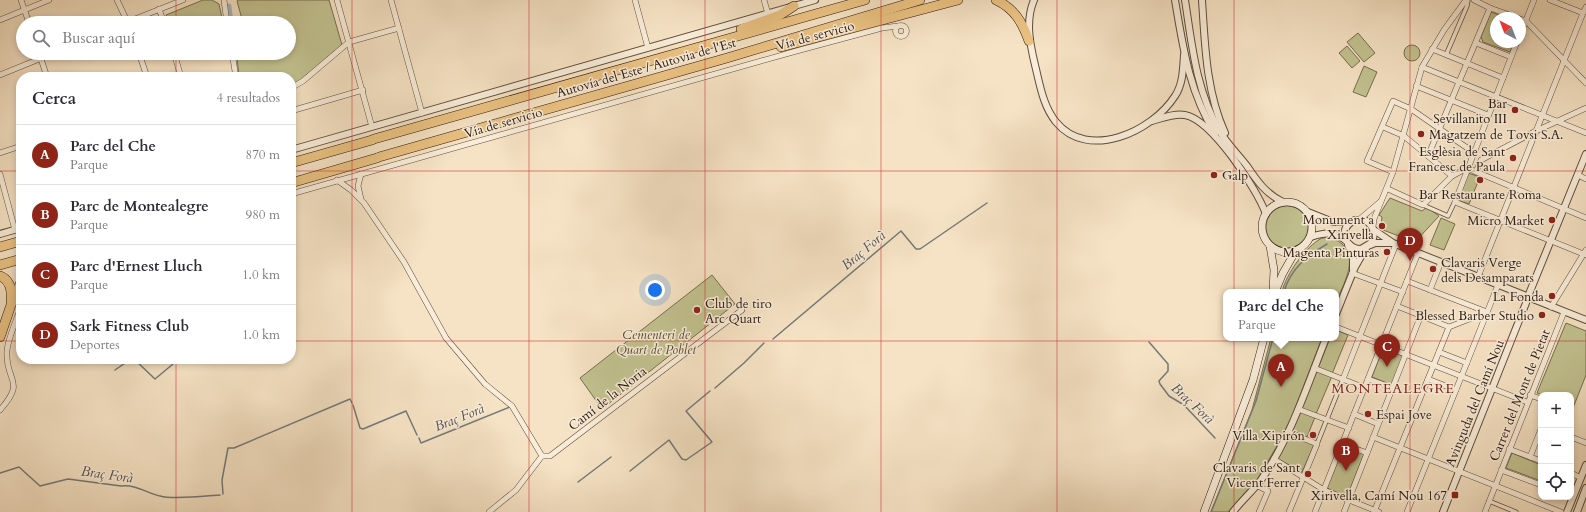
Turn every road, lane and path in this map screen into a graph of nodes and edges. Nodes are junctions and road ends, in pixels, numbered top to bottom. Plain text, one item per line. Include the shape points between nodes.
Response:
1 (21, 0) edge
2 (49, 0) edge
3 (117, 0) edge
4 (183, 0) edge
5 (224, 0) edge
6 (336, 0) edge
7 (391, 0) edge
8 (635, 0) edge
9 (764, 0) edge
10 (815, 0) edge
11 (865, 0) edge
12 (920, 0) edge
13 (958, 0) edge
14 (996, 0) edge
15 (1034, 0) edge
16 (1175, 0) edge
17 (1185, 0) edge
18 (1202, 0) edge
19 (1467, 0) edge
20 (1474, 0) edge
21 (1534, 0) edge
22 (1550, 0) edge
23 (794, 6) junction
24 (1586, 7) edge
25 (1490, 8) junction
26 (159, 9) junction
27 (25, 11) junction
28 (1502, 12) edge
29 (1584, 13) junction
30 (768, 14) junction
31 (27, 16) edge
32 (125, 16) edge
33 (142, 16) edge
34 (162, 16) edge
35 (226, 16) edge
36 (0, 20) edge
37 (1526, 21) joint
38 (399, 28) junction
39 (897, 29) dead end
40 (1029, 41) junction
41 (349, 42) junction
42 (1476, 42) junction
43 (648, 48) junction
44 (1515, 48) edge
45 (1432, 49) junction
46 (1184, 55) junction
47 (1446, 55) junction
48 (666, 56) junction
49 (1511, 57) junction
50 (727, 58) junction
51 (32, 60) edge
52 (41, 60) edge
53 (141, 60) edge
54 (176, 60) edge
55 (233, 60) edge
56 (1565, 60) junction
57 (1467, 63) junction
58 (1422, 67) junction
59 (45, 72) edge
60 (145, 72) edge
61 (180, 72) edge
62 (235, 72) edge
63 (0, 75) edge
64 (1503, 78) junction
65 (1459, 82) junction
66 (1586, 82) edge
67 (296, 85) edge
68 (1416, 86) junction
69 (363, 90) junction
70 (1495, 97) junction
71 (1451, 100) junction
72 (1586, 108) edge
73 (1411, 109) junction
74 (296, 110) edge
75 (422, 113) junction
76 (1488, 115) junction
77 (1542, 116) junction
78 (1556, 121) junction
79 (1148, 122) junction
80 (372, 127) junction
81 (1383, 127) junction
82 (1439, 129) junction
83 (1536, 131) junction
84 (1586, 133) edge
85 (1404, 136) junction
86 (16, 148) edge
87 (1228, 148) junction
88 (296, 149) edge
89 (1473, 152) junction
90 (0, 153) edge
91 (1586, 154) edge
92 (1428, 156) junction
93 (296, 162) edge
94 (1467, 168) junction
95 (1394, 172) junction
96 (1476, 172) junction
97 (0, 174) edge
98 (361, 174) junction
99 (1578, 175) junction
100 (1452, 176) junction
101 (1586, 179) edge
102 (337, 180) junction
103 (296, 181) edge
104 (1514, 187) junction
105 (1388, 189) junction
106 (296, 192) edge
107 (1383, 199) junction
108 (1454, 201) junction
109 (1283, 202) junction
110 (364, 203) junction
111 (1423, 205) junction
112 (1564, 208) junction
113 (1308, 212) junction
114 (1266, 214) junction
115 (1586, 218) edge
116 (1360, 219) junction
117 (1500, 221) junction
118 (1350, 222) junction
119 (16, 223) edge
120 (1373, 229) junction
121 (16, 230) edge
122 (0, 234) edge
123 (1311, 237) junction
124 (1551, 241) junction
125 (16, 242) edge
126 (1346, 242) junction
127 (1395, 244) junction
128 (1270, 246) junction
129 (0, 247) edge
130 (1367, 247) junction
131 (1295, 252) junction
132 (1418, 253) junction
133 (1585, 253) edge
134 (16, 260) edge
135 (1441, 262) junction
136 (0, 265) edge
137 (1352, 273) junction
138 (0, 276) edge
139 (1478, 277) junction
140 (1407, 281) junction
141 (1380, 284) junction
142 (1498, 285) junction
143 (1274, 289) edge
144 (1275, 289) edge
145 (1430, 290) junction
146 (1403, 292) junction
147 (16, 294) edge
148 (1529, 296) junction
149 (11, 305) junction
150 (1339, 306) edge
151 (1397, 306) junction
152 (1551, 307) junction
153 (742, 310) dead end
154 (1487, 312) junction
155 (1564, 312) junction
156 (1421, 315) junction
157 (1586, 320) edge
158 (16, 323) edge
159 (1449, 327) junction
160 (1339, 328) edge
161 (1360, 336) junction
162 (0, 337) edge
163 (1263, 341) edge
164 (1325, 341) edge
165 (1382, 345) junction
166 (1439, 352) junction
167 (1406, 355) junction
168 (1466, 363) junction
169 (1433, 366) junction
170 (1314, 368) junction
171 (1461, 376) junction
172 (1342, 379) junction
173 (1368, 379) junction
174 (1428, 379) junction
175 (1365, 388) junction
176 (1393, 388) junction
177 (1492, 388) junction
178 (1456, 390) junction
179 (1530, 395) junction
180 (1538, 398) edge
181 (1527, 402) junction
182 (3, 404) edge
183 (1298, 409) junction
184 (0, 410) edge
185 (1354, 414) junction
186 (1327, 420) junction
187 (1378, 424) junction
188 (1349, 428) junction
189 (1288, 432) junction
190 (1373, 437) junction
191 (1538, 437) edge
192 (1574, 438) edge
193 (1586, 443) edge
194 (1317, 444) junction
195 (1343, 444) junction
196 (1400, 448) junction
197 (1509, 449) junction
198 (1367, 454) junction
199 (542, 456) junction
200 (1530, 457) junction
201 (1274, 459) junction
202 (1428, 459) junction
203 (1538, 460) edge
204 (1586, 464) edge
205 (1501, 470) junction
206 (1459, 472) junction
207 (1574, 475) edge
208 (1304, 477) junction
209 (1581, 478) junction
210 (1538, 484) edge
211 (1256, 485) junction
212 (1495, 486) junction
213 (1586, 488) edge
214 (1324, 490) junction
215 (1574, 493) edge
216 (1348, 500) junction
217 (1571, 500) edge
218 (1584, 500) edge
219 (1489, 501) junction
220 (1376, 511) edge
221 (1568, 511) edge
222 (489, 512) edge
223 (1204, 512) edge
224 (1232, 512) edge
225 (1259, 512) edge
226 (1289, 512) edge
227 (1315, 512) edge
228 (1344, 512) edge
229 (1407, 512) edge
230 (1443, 512) edge
231 (1485, 512) edge
232 (1516, 512) edge
233 (1561, 512) edge
234 (1576, 512) edge

1 - 27 street
2 - 27 street
3 - 32 street
4 - 26 street
5 - 35 street
6 - 41 street
7 - 38 street
8 - 43 street
9 - 30 street
10 - 23 street
11 - 48 highway, Autovía del Este / Autovia de l'Est
12 - 50 highway, Autovía del Este / Autovia de l'Est
13 - 50 highway via 738,58
14 - 40 highway via 1012,9 1018,16
15 - 40 street via 1029,18
16 - 46 street
17 - 87 street via 1203,95
18 - 87 street via 1210,85
19 - 45 street
19 - 47 street via 1467,6
20 - 25 street
21 - 37 street
22 - 29 street
23 - 30 street
23 - 48 highway via 750,26 685,46
24 - 29 street
25 - 28 street
25 - 42 street
26 - 33 street
26 - 34 street
27 - 31 street
27 - 36 street
29 - 56 street
30 - 43 street
37 - 56 street
38 - 41 street
38 - 75 street
39 - 98 street, Vía de servicio via 882,28
40 - 79 street via 1046,106 1056,122 1066,131 1084,139 1103,141 1119,137
41 - 67 street
41 - 69 street
42 - 49 street
42 - 57 street
43 - 75 street
44 - 49 street
45 - 47 street
45 - 58 street
46 - 79 street via 1182,81 1175,96 1168,106
46 - 87 street via 1200,108
47 - 57 street
48 - 93 highway, Autovía del Este / Autovia de l'Est
49 - 64 street
50 - 103 highway, Autovía del Este / Autovia de l'Est
51 - 63 street
52 - 59 street
53 - 60 street
54 - 61 street
55 - 62 street
56 - 66 street
56 - 77 street
57 - 64 street
57 - 65 street
58 - 65 street
58 - 68 street
64 - 70 street
65 - 70 street
65 - 71 street
68 - 71 street
68 - 73 street
69 - 74 street
69 - 80 street
70 - 76 street
70 - 77 street
71 - 76 street
71 - 82 street
72 - 78 street
73 - 81 street via 1393,101
73 - 82 street
73 - 85 street
75 - 80 street
76 - 89 street
77 - 78 street
77 - 83 street
78 - 83 street
78 - 84 street
79 - 87 street via 1177,114 1186,115 1201,122
80 - 88 street
81 - 85 street
81 - 95 street via 1367,162
82 - 89 street
82 - 92 street
83 - 96 street via 1481,160
83 - 104 street
85 - 92 street
85 - 95 street
86 - 90 street
87 - 109 street via 1273,198
87 - 114 street via 1258,195
89 - 94 street
91 - 99 street
92 - 100 street
94 - 96 street
94 - 100 street
94 - 108 street
95 - 105 street
96 - 104 street
97 - 119 street
98 - 102 street, Vía de servicio
98 - 110 street via 358,186
99 - 101 street
99 - 112 street
100 - 111 street
102 - 106 street, Vía de servicio
102 - 110 street
104 - 112 street
104 - 117 street
105 - 107 street
105 - 111 street
107 - 116 street
107 - 120 street via 1374,219
108 - 111 street via 1448,216
108 - 117 street
109 - 113 main road via 1296,204
109 - 114 main road
110 - 199 street via 404,262 446,338 485,384 512,406
112 - 115 street
112 - 124 street
113 - 118 street via 1333,222
113 - 123 main road via 1312,219
114 - 128 main road via 1262,232
116 - 118 street
116 - 120 street via 1365,220
117 - 124 street
117 - 139 street
118 - 126 street via 1344,234
120 - 127 street
120 - 130 street via 1373,239
121 - 122 street
123 - 126 street via 1331,233
123 - 131 main road
124 - 133 street
124 - 148 street
125 - 129 highway
126 - 130 street via 1356,249
126 - 137 street via 1353,257
127 - 130 street via 1376,244
127 - 132 street
127 - 141 street
128 - 131 main road via 1282,252
128 - 143 main road
130 - 137 street
131 - 144 main road
132 - 135 street
132 - 140 street
133 - 152 street
134 - 136 highway
135 - 139 street
135 - 145 street
137 - 141 street
137 - 150 street
138 - 149 highway via 10,286
139 - 142 street
140 - 145 street
140 - 146 street
141 - 146 street
141 - 161 street
142 - 148 street
142 - 154 street
145 - 154 street
146 - 151 street
147 - 149 highway
148 - 152 street
148 - 177 street, Avinguda del Camí Nou via 1523,300 1526,303
149 - 162 highway
151 - 156 street
151 - 165 street
152 - 155 street
153 - 199 street, Camí de la Noria via 550,456
154 - 159 street
154 - 168 street
155 - 157 street
155 - 179 street, Carrer del Mont de Pietat
156 - 159 street
156 - 167 street
158 - 182 street via 7,351 14,389 12,398
159 - 166 street
160 - 161 street
161 - 165 street
161 - 172 street
163 - 223 main road via 1252,380
164 - 170 street
165 - 167 street
165 - 173 street
166 - 168 street
166 - 169 street
167 - 169 street
167 - 176 street
168 - 171 street
169 - 171 street
169 - 174 street
170 - 172 street
170 - 183 street
171 - 177 street
171 - 178 street
172 - 175 street
172 - 186 street
173 - 175 street
173 - 176 street
174 - 178 street
174 - 196 street
175 - 185 street
176 - 187 street
177 - 181 street
177 - 206 street, Avinguda del Camí Nou
178 - 202 street
179 - 180 street
179 - 181 street, Carrer del Mont de Pietat
181 - 197 street, Carrer del Mont de Pietat
182 - 184 street
183 - 186 street
183 - 189 street
185 - 187 street
185 - 188 street
186 - 188 street
186 - 194 street
187 - 190 street
188 - 195 street
189 - 194 street
189 - 201 street
190 - 196 street
190 - 198 street
191 - 200 street
192 - 193 street
194 - 208 street
195 - 198 street
195 - 214 street
196 - 202 street
196 - 220 street
197 - 200 street
197 - 205 street, Carrer del Mont de Pietat
198 - 216 street
199 - 222 street via 516,490
200 - 203 street
201 - 208 street
201 - 211 street
202 - 206 street
202 - 229 street
204 - 209 street
205 - 210 street
205 - 212 street, Carrer del Mont de Pietat
206 - 212 street
206 - 230 street, Avinguda del Camí Nou
207 - 209 street
208 - 214 street
208 - 226 street
209 - 215 street
211 - 224 street
211 - 225 street via 1268,491
212 - 219 street, Carrer del Mont de Pietat
212 - 233 street
213 - 218 street
214 - 216 street
214 - 227 street
216 - 220 street
216 - 228 street
217 - 221 street
218 - 234 street
219 - 231 street, Carrer del Mont de Pietat
219 - 232 street
221 - 234 street

